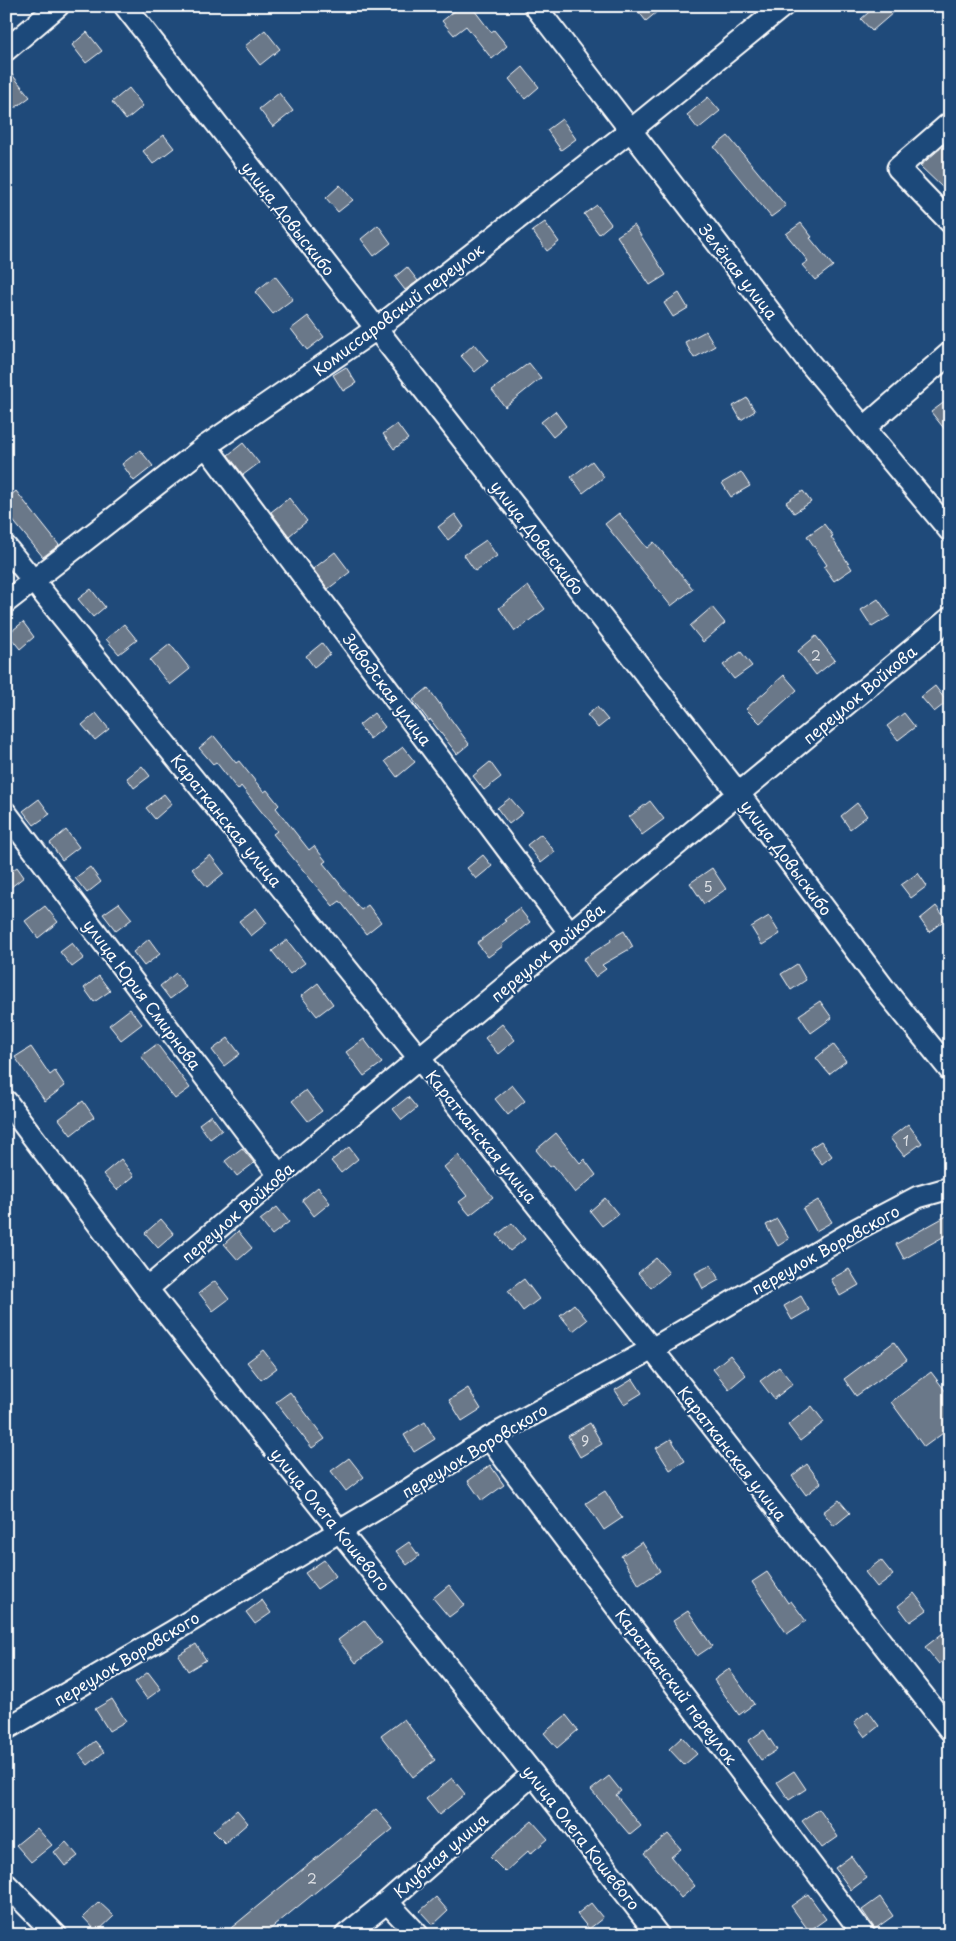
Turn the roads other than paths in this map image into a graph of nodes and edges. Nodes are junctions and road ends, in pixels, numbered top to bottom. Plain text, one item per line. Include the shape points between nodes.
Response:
1 (58, 6) edge
2 (125, 6) edge
3 (535, 6) edge
4 (783, 6) edge
5 (6, 50) edge
6 (950, 123) edge
7 (631, 130) junction
8 (948, 215) edge
9 (376, 329) junction
10 (950, 353) edge
11 (864, 428) junction
12 (206, 446) junction
13 (950, 531) edge
14 (6, 547) edge
15 (33, 580) junction
16 (6, 602) edge
17 (950, 618) edge
18 (739, 794) junction
19 (6, 813) edge
20 (570, 933) junction
21 (419, 1058) junction
22 (950, 1070) edge
23 (6, 1101) edge
24 (279, 1175) junction
25 (950, 1188) edge
26 (147, 1289) junction
27 (652, 1349) junction
28 (489, 1438) junction
29 (340, 1530) junction
30 (6, 1729) edge
31 (950, 1730) edge
32 (533, 1774) junction
33 (6, 1884) edge
34 (387, 1902) junction
35 (56, 1935) edge
36 (346, 1935) edge
37 (418, 1935) edge
38 (658, 1935) edge
39 (864, 1935) edge

1 - 5 street
2 - 9 street, улица Довыскибо
3 - 7 street, Зелёная улица
4 - 7 street, Комиссаровский переулок
6 - 8 street via 898,168
7 - 9 street, Комиссаровский переулок
7 - 11 street, Зелёная улица via 808,361
9 - 12 street, Комиссаровский переулок
9 - 18 street, улица Довыскибо
10 - 11 street
11 - 13 street, Зелёная улица
12 - 15 street, Комиссаровский переулок
12 - 20 street, Заводская улица
14 - 15 street, Каратканская улица
15 - 16 street, Комиссаровский переулок
15 - 21 street, Каратканская улица
17 - 18 street, переулок Войкова
18 - 20 street, переулок Войкова
18 - 22 street, улица Довыскибо via 889,995
19 - 24 street, улица Юрия Смирнова
20 - 21 street, переулок Войкова
21 - 24 street, переулок Войкова
21 - 27 street, Каратканская улица
23 - 26 street, улица Олега Кошевого
24 - 26 street, переулок Войкова
25 - 27 street, переулок Воровского via 918,1197 857,1229
26 - 29 street, улица Олега Кошевого
27 - 28 street, переулок Воровского
27 - 31 street, Каратканская улица
28 - 29 street, переулок Воровского
28 - 39 street, Каратканский переулок
29 - 30 street, переулок Воровского
29 - 32 street, улица Олега Кошевого
32 - 34 street, Клубная улица
32 - 38 street, улица Олега Кошевого
33 - 35 street
34 - 36 street, Клубная улица
34 - 37 street

